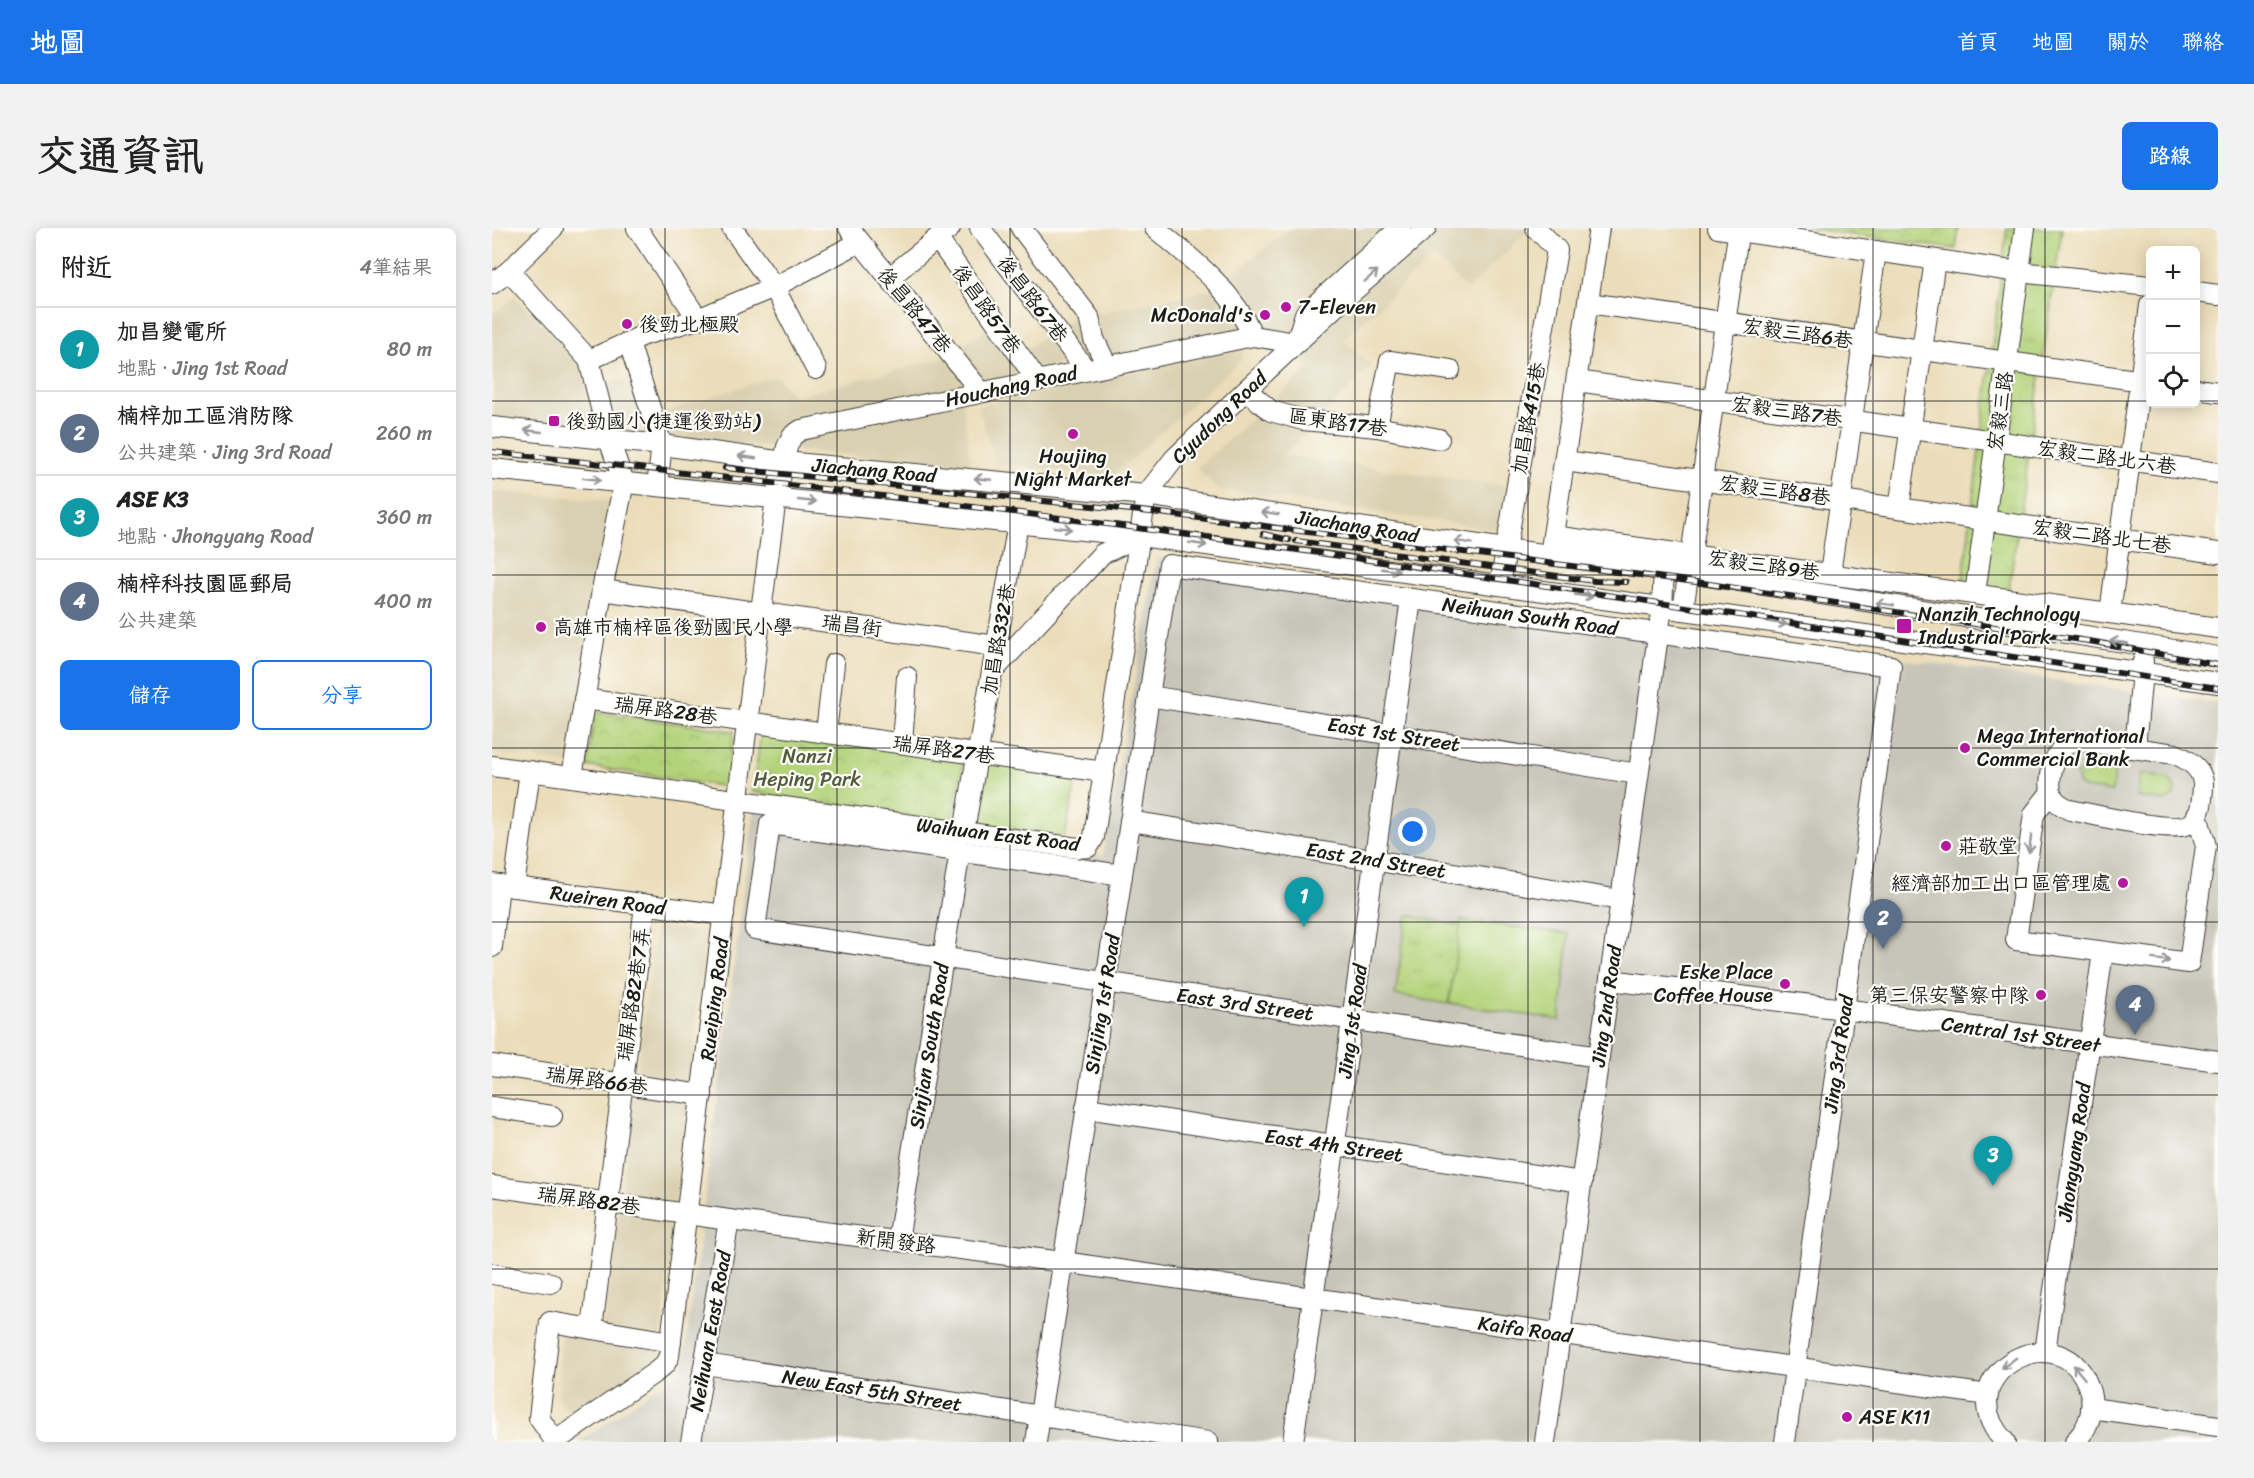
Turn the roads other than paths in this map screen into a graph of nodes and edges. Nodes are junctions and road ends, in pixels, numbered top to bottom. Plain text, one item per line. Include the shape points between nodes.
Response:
1 (553, 228) edge
2 (637, 228) edge
3 (732, 228) edge
4 (980, 228) edge
5 (1021, 228) edge
6 (1155, 228) edge
7 (1536, 228) edge
8 (1599, 228) edge
9 (1718, 228) edge
10 (2025, 228) edge
11 (1414, 230) edge
12 (1739, 230) edge
13 (943, 233) edge
14 (855, 235) edge
15 (1876, 251) junction
16 (1935, 260) junction
17 (2019, 273) junction
18 (498, 276) edge
19 (889, 278) junction
20 (2146, 286) edge
21 (774, 287) junction
22 (2200, 293) edge
23 (2218, 295) edge
24 (1588, 303) junction
25 (698, 319) junction
26 (1725, 322) junction
27 (1253, 336) junction
28 (1863, 342) junction
29 (1296, 343) junction
30 (629, 344) junction
31 (1922, 350) junction
32 (589, 360) junction
33 (2007, 362) junction
34 (1107, 366) junction
35 (816, 369) dead end
36 (1086, 370) junction
37 (1450, 370) dead end
38 (1037, 381) junction
39 (1577, 381) junction
40 (2146, 382) edge
41 (1246, 390) junction
42 (2200, 390) edge
43 (981, 392) junction
44 (2218, 392) edge
45 (1714, 400) junction
46 (1852, 420) junction
47 (492, 427) edge
48 (1377, 427) junction
49 (1910, 429) junction
50 (1439, 439) dead end
51 (609, 440) junction
52 (1996, 441) junction
53 (662, 445) junction
54 (2131, 460) junction
55 (1565, 461) junction
56 (784, 462) junction
57 (492, 469) edge
58 (2218, 473) edge
59 (1702, 480) junction
60 (624, 482) junction
61 (657, 486) junction
62 (1146, 495) junction
63 (776, 498) junction
64 (1840, 500) junction
65 (1899, 508) junction
66 (1986, 520) junction
67 (1018, 523) junction
68 (1140, 536) junction
69 (2120, 539) junction
70 (1552, 545) junction
71 (1505, 549) junction
72 (2218, 553) edge
73 (1690, 564) junction
74 (1169, 565) joint
75 (1664, 570) junction
76 (1830, 574) junction
77 (1500, 585) junction
78 (602, 590) junction
79 (1976, 594) junction
80 (1411, 599) junction
81 (1662, 607) junction
82 (1683, 610) junction
83 (761, 611) junction
84 (2110, 613) junction
85 (2218, 628) edge
86 (1658, 634) junction
87 (996, 646) junction
88 (2145, 646) junction
89 (2218, 657) edge
90 (834, 664) dead end
91 (1891, 666) joint
92 (992, 672) junction
93 (2142, 672) junction
94 (907, 677) dead end
95 (2218, 683) edge
96 (1149, 696) junction
97 (584, 699) junction
98 (748, 721) junction
99 (826, 732) junction
100 (1392, 734) junction
101 (902, 743) junction
102 (2135, 748) junction
103 (977, 754) junction
104 (492, 766) edge
105 (530, 771) junction
106 (1104, 772) junction
107 (1638, 774) junction
108 (572, 777) junction
109 (2051, 792) junction
110 (739, 800) junction
111 (2197, 815) junction
112 (1130, 821) junction
113 (964, 831) junction
114 (960, 851) junction
115 (1375, 859) junction
116 (1122, 875) junction
117 (501, 885) edge
118 (1621, 900) junction
119 (645, 905) junction
120 (724, 915) junction
121 (492, 947) edge
122 (2103, 952) junction
123 (943, 958) junction
124 (1610, 980) junction
125 (1105, 984) junction
126 (1844, 1009) junction
127 (1353, 1020) junction
128 (2090, 1044) junction
129 (1599, 1057) junction
130 (2218, 1061) edge
131 (492, 1065) edge
132 (621, 1084) junction
133 (702, 1095) junction
134 (492, 1107) edge
135 (1086, 1108) junction
136 (552, 1116) dead end
137 (1334, 1145) junction
138 (1582, 1182) junction
139 (492, 1186) edge
140 (608, 1202) junction
141 (687, 1214) junction
142 (729, 1220) junction
143 (898, 1241) junction
144 (1063, 1262) junction
145 (492, 1274) edge
146 (551, 1283) dead end
147 (1313, 1298) junction
148 (592, 1329) junction
149 (1560, 1334) junction
150 (671, 1342) junction
151 (2045, 1352) junction
152 (705, 1364) junction
153 (1795, 1367) junction
154 (1988, 1395) junction
155 (2091, 1408) junction
156 (1040, 1416) junction
157 (2218, 1426) edge
158 (554, 1442) edge
159 (691, 1442) edge
160 (1036, 1442) edge
161 (1208, 1442) edge
162 (1293, 1442) edge
163 (1545, 1442) edge
164 (1785, 1442) edge
165 (2005, 1442) edge
166 (2075, 1442) edge

1 - 18 street
2 - 25 street
3 - 21 street
4 - 36 street, 後昌路67巷
5 - 34 street via 1089,317
6 - 27 street via 1226,291
7 - 71 street, 加昌路415巷 via 1557,250
8 - 24 street
9 - 12 street
10 - 17 street, 宏毅三路
11 - 29 street
12 - 15 street
12 - 26 street
13 - 19 street, 後昌路57巷
13 - 38 street, 後昌路57巷
14 - 19 street, 後昌路47巷
14 - 21 street
15 - 16 street
15 - 28 street
16 - 17 street
16 - 31 street
17 - 20 street
17 - 33 street, 宏毅三路
18 - 32 street
19 - 43 street, 後昌路47巷
21 - 25 street
21 - 35 street
22 - 23 street
24 - 26 street, 宏毅三路6巷
24 - 39 street
25 - 30 street via 644,335
26 - 28 street, 宏毅三路6巷
26 - 45 street
27 - 29 street, Houchang Road
27 - 34 street, Houchang Road
28 - 31 street, 宏毅三路6巷
28 - 46 street
29 - 41 street, Cyudong Road
30 - 32 street
30 - 53 street
31 - 33 street, 宏毅三路6巷
31 - 49 street
32 - 51 street
33 - 40 street, 宏毅三路6巷
33 - 52 street, 宏毅三路
34 - 36 street, Houchang Road
36 - 38 street, Houchang Road
37 - 48 street via 1390,361
38 - 43 street, Houchang Road
39 - 45 street, 宏毅三路7巷
39 - 55 street
40 - 54 street
41 - 48 street, 區東路17巷 via 1271,411 1303,420
41 - 62 street, Cyudong Road via 1174,459
42 - 44 street
43 - 56 street, Houchang Road via 801,429 792,436
45 - 46 street, 宏毅三路7巷
45 - 59 street
46 - 49 street, 宏毅三路7巷
46 - 64 street
51 -> 47 street, Jiachang Road
48 - 50 street, 區東路17巷
49 - 52 street, 宏毅三路7巷
49 - 65 street
51 - 53 street, Jiachang Road
51 - 60 street
52 - 54 street, 宏毅二路北六巷
52 - 66 street, 宏毅三路
56 -> 53 street, Jiachang Road
53 - 61 street
54 - 58 street, 宏毅二路北六巷
54 - 69 street
55 - 59 street, 宏毅三路8巷
55 - 70 street
62 -> 56 street, Jiachang Road
56 - 63 street, Houchang Road
57 -> 60 street, Jiachang Road
59 - 64 street, 宏毅三路8巷
59 - 73 street
60 - 61 street, Jiachang Road
60 - 78 street
61 - 63 street, Jiachang Road
62 - 68 street, Waihuan East Road
71 -> 62 street, Jiachang Road
63 -> 67 street, Jiachang Road
63 - 83 street, Rueiping Road
64 - 65 street, 宏毅三路8巷
64 - 76 street
65 - 66 street, 宏毅三路8巷
66 - 69 street, 宏毅二路北七巷
66 - 79 street, 宏毅三路
67 -> 68 street, Jiachang Road
67 - 87 street, 加昌路332巷
68 -> 77 street, Jiachang Road
68 - 92 street via 1102,554
68 - 106 street, Waihuan East Road
69 - 72 street, 宏毅二路北七巷
69 - 84 street
70 - 71 street, Jiachang Road
70 - 73 street, 宏毅三路9巷
70 - 75 street, Jiachang Road
71 - 77 street, 加昌路415巷
73 - 75 street, Jiachang Road
73 - 76 street, 宏毅三路9巷
73 - 82 street
88 -> 73 street, Jiachang Road
74 - 80 street, Neihuan South Road
74 - 96 street, Sinjing 1st Road
75 - 81 street, Jing 2nd Road
76 - 79 street, 宏毅三路9巷
77 -> 81 street, Jiachang Road
78 - 83 street, 瑞昌街
78 - 97 street
79 - 84 street, 宏毅三路9巷
80 - 86 street, Neihuan South Road
80 - 100 street, Jing 1st Road
81 - 82 street, Jiachang Road
81 - 86 street, Jing 2nd Road
82 -> 93 street, Jiachang Road
83 - 87 street, 瑞昌街
83 - 98 street, Rueiping Road
84 - 85 street, 宏毅三路9巷
86 - 91 street, Neihuan South Road
86 - 107 street, Jing 2nd Road
87 - 92 street, 加昌路332巷
88 - 89 street, Jiachang Road
88 - 93 street
90 - 99 street
91 - 126 street, Jing 3rd Road
92 - 103 street, 加昌路332巷
93 - 95 street, Jiachang Road
93 - 102 street
94 - 101 street
96 - 100 street, East 1st Street
96 - 112 street, Sinjing 1st Road
97 - 98 street, 瑞屏路28巷
97 - 108 street
98 - 99 street, 瑞屏路27巷
98 - 110 street, Rueiping Road
99 - 101 street, 瑞屏路27巷
100 - 107 street, East 1st Street
100 - 115 street, Jing 1st Road
101 - 103 street, 瑞屏路27巷
102 - 109 street via 2069,742 2052,765
102 - 111 street via 2175,754 2199,771 2202,804
103 - 106 street, 瑞屏路27巷
103 - 113 street, 加昌路332巷
104 - 105 street, Waihuan East Road
105 - 108 street, Waihuan East Road
105 - 117 street
106 - 113 street, Waihuan East Road via 1094,837 1088,847
107 - 118 street, Jing 2nd Road
108 - 110 street, Waihuan East Road
109 - 111 street via 2054,799 2070,810 2164,827 2185,826
109 -> 122 street via 2034,814 2016,940
110 - 113 street, Waihuan East Road
110 - 120 street, Rueiping Road
122 -> 111 street via 2189,963 2206,846
112 - 115 street, East 2nd Street
112 - 116 street, Sinjing 1st Road
114 - 116 street
114 - 123 street, Sinjian South Road
114 - 123 street, East 3rd Street via 770,824 755,929
115 - 118 street, East 2nd Street
115 - 127 street, Jing 1st Road
116 - 125 street, Sinjing 1st Road
117 - 119 street, Rueiren Road
117 - 121 street
118 - 124 street, Jing 2nd Road
119 - 120 street, Rueiren Road
119 - 132 street, 瑞屏路82巷7弄
120 - 133 street, Rueiping Road
122 - 128 street, Jhongyang Road
123 - 125 street, East 3rd Street
123 - 143 street, Sinjian South Road
124 - 126 street, Central 1st Street
124 - 129 street, Jing 2nd Road
125 - 127 street, East 3rd Street
125 - 135 street, Sinjing 1st Road
126 - 128 street, Central 1st Street
126 - 153 street, Jing 3rd Road
127 - 129 street, East 3rd Street
127 - 137 street, Jing 1st Road
128 - 130 street, Central 1st Street
128 - 151 street, Jhongyang Road
129 - 138 street, Jing 2nd Road
131 - 132 street, 瑞屏路66巷
132 - 133 street, 瑞屏路66巷
132 - 140 street, 瑞屏路82巷7弄
133 - 141 street, Rueiping Road
134 - 136 street
135 - 137 street, East 4th Street
135 - 144 street, Sinjing 1st Road
137 - 138 street, East 4th Street
137 - 147 street, Jing 1st Road
138 - 149 street, Jing 2nd Road
139 - 140 street, 瑞屏路82巷
140 - 141 street, 瑞屏路82巷
140 - 148 street
141 - 142 street, 瑞屏路82巷
141 - 150 street, Rueiping Road
142 - 143 street, 新開發路
142 - 152 street, Neihuan East Road
143 - 144 street, 新開發路
144 - 147 street, Kaifa Road
144 - 156 street, Sinjing 1st Road
145 - 146 street
147 - 149 street, Kaifa Road
147 - 162 street, Jing 1st Road
148 - 150 street
148 - 158 street via 550,1322 539,1418
149 - 153 street, Kaifa Road
149 - 163 street, Jing 2nd Road
150 - 158 street, Rueiping Road via 665,1364
151 -> 154 street via 2013,1359 1996,1375
155 -> 151 street via 2091,1395 2081,1372 2059,1356
152 - 156 street, New East 5th Street
152 - 159 street, Neihuan East Road
153 - 154 street, Kaifa Road
153 - 164 street, Jing 3rd Road
154 - 165 street via 1990,1422
155 - 157 street
155 - 166 street via 2086,1428
156 - 160 street, Sinjing 1st Road
156 - 161 street, New East 5th Street

